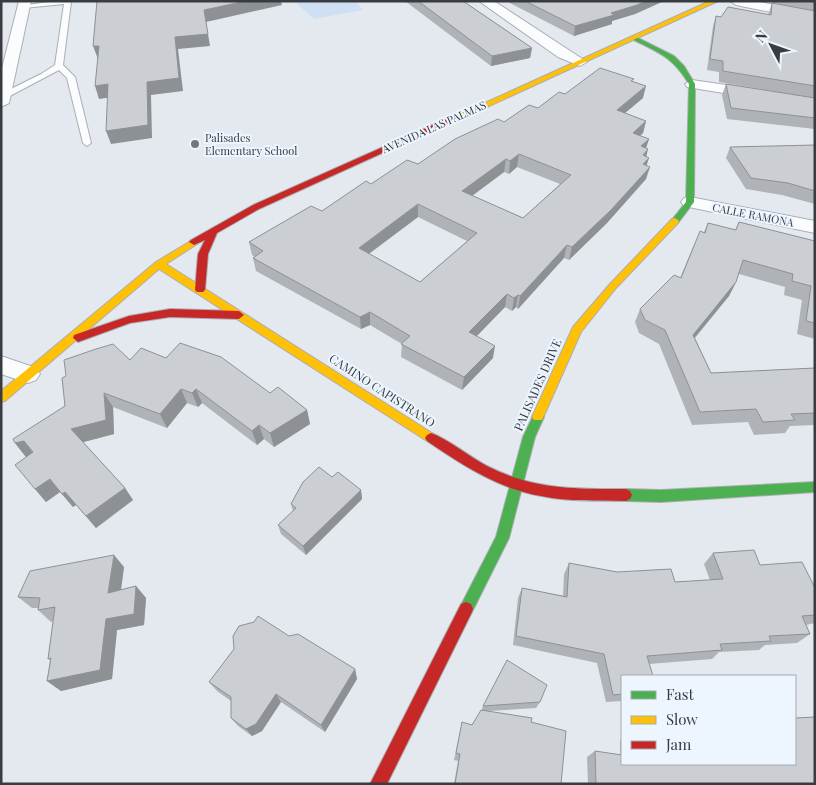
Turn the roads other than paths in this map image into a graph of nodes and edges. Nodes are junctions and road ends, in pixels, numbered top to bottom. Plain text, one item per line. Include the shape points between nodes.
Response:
1 (485, 1) edge
2 (715, 1) edge
3 (736, 1) edge
4 (25, 4) edge
5 (815, 17) edge
6 (634, 38) junction
7 (580, 62) junction
8 (59, 66) junction
9 (692, 84) junction
10 (3, 93) edge
11 (815, 103) edge
12 (87, 143) dead end
13 (690, 202) junction
14 (815, 227) edge
15 (214, 230) junction
16 (159, 264) junction
17 (200, 290) junction
18 (239, 315) junction
19 (63, 344) junction
20 (1, 365) edge
21 (28, 374) junction
22 (1, 398) edge
23 (516, 485) junction
24 (815, 487) edge
25 (378, 784) edge

1 - 7 street
2 - 6 street, AVENIDA LAS PALMAS
3 - 5 street
4 - 8 lane via 68,2
4 - 10 street
6 - 7 street, AVENIDA LAS PALMAS
6 - 9 street via 672,57
7 - 15 street, AVENIDA LAS PALMAS via 256,207
8 - 10 lane
8 - 12 lane via 71,77
9 - 11 street
9 - 13 street
13 - 14 street, CALLE RAMONA
13 - 23 street, PALISADES DRIVE via 577,330 529,437
15 - 16 street, AVENIDA LAS PALMAS
15 - 17 street via 205,243 201,258
16 - 17 street, CAMINO CAPISTRANO
16 - 19 street
17 - 18 street, CAMINO CAPISTRANO
18 - 19 street via 170,313 129,320
18 - 23 street, CAMINO CAPISTRANO via 476,467
19 - 21 street
20 - 21 street
21 - 22 street
23 - 24 street, CAMINO CAPISTRANO via 567,494 661,496
23 - 25 street, PALISADES DRIVE via 502,538

